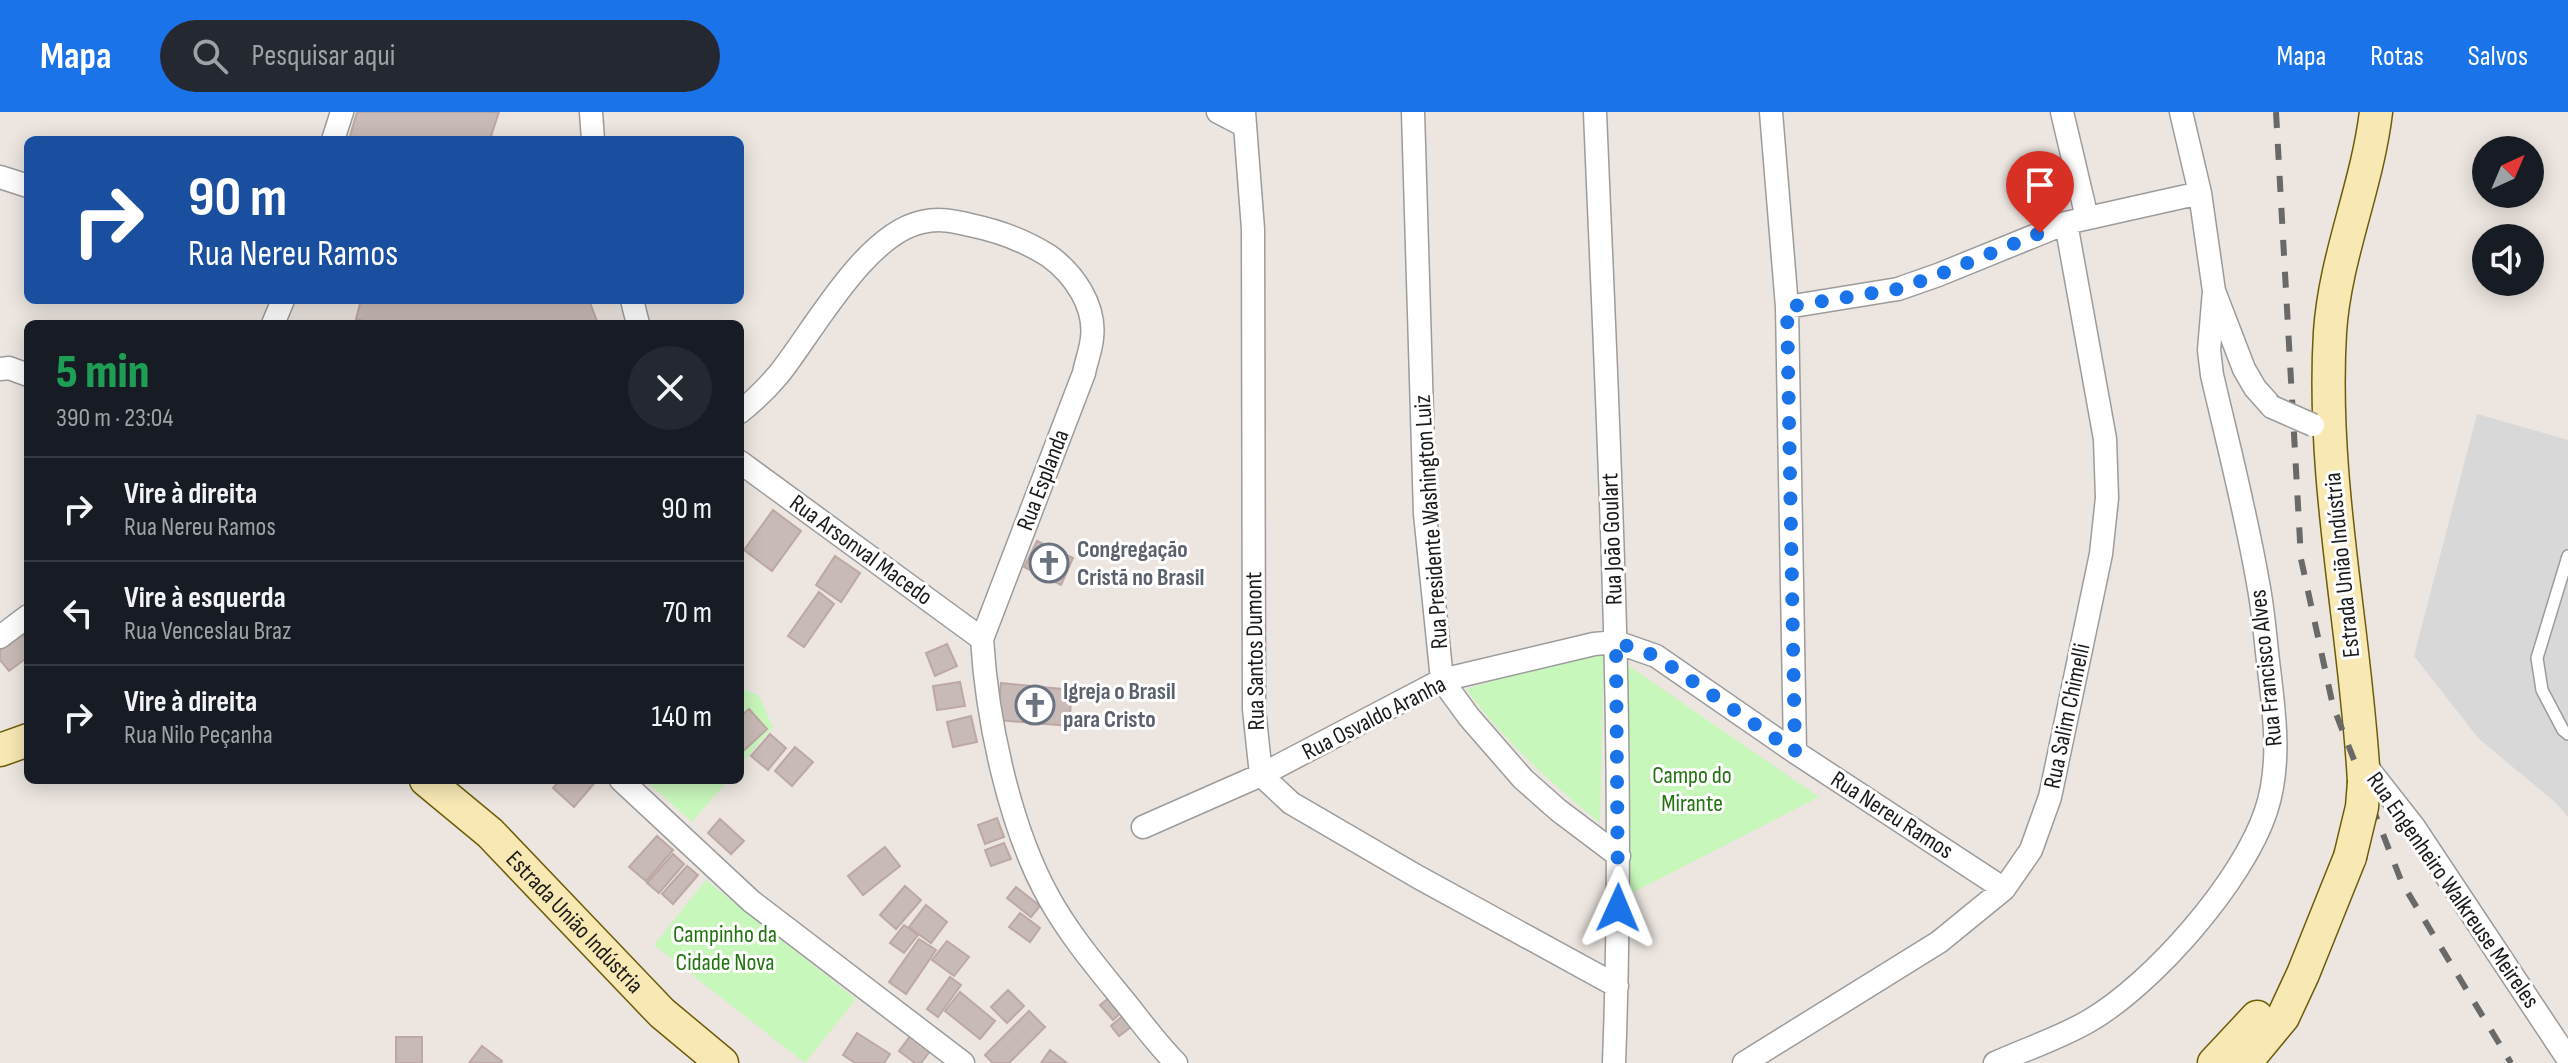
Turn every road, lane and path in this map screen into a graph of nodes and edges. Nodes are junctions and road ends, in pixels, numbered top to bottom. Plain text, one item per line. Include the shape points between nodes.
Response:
1 (342, 112) edge
2 (591, 112) edge
3 (1218, 112) edge
4 (1413, 112) edge
5 (1595, 112) edge
6 (1771, 112) edge
7 (2062, 112) edge
8 (2181, 112) edge
9 (2376, 112) edge
10 (2388, 112) edge
11 (1244, 119) edge
12 (334, 136) edge
13 (593, 136) edge
14 (2371, 148) junction
15 (0, 177) edge
16 (24, 185) edge
17 (2200, 193) junction
18 (2076, 221) junction
19 (2214, 291) junction
20 (1787, 307) junction
21 (0, 369) edge
22 (24, 374) edge
23 (744, 409) edge
24 (2321, 428) junction
25 (744, 465) edge
26 (2568, 556) edge
27 (24, 619) edge
28 (0, 637) edge
29 (982, 639) junction
30 (1616, 642) junction
31 (1442, 680) junction
32 (2568, 734) edge
33 (24, 741) edge
34 (0, 750) edge
35 (1795, 752) junction
36 (2364, 772) junction
37 (1261, 775) junction
38 (431, 784) edge
39 (625, 784) edge
40 (1143, 827) dead end
41 (1619, 856) junction
42 (2004, 889) junction
43 (2303, 974) junction
44 (1617, 986) junction
45 (2568, 1059) edge
46 (722, 1063) edge
47 (963, 1063) edge
48 (1176, 1063) edge
49 (1614, 1063) edge
50 (1744, 1063) edge
51 (1995, 1063) edge
52 (2214, 1063) edge
53 (2245, 1063) edge

1 - 12 street
2 - 13 street
3 - 11 street
4 - 31 street, Rua Presidente Washington Luiz via 1425,514
5 - 30 street, Rua João Goulart
6 - 20 street
7 - 18 street, Rua Salim Chimelli
8 - 17 street
9 - 14 main road, Estrada União Indústria
10 - 14 main road, Estrada União Indústria
11 - 37 street, Rua Santos Dumont via 1253,229 1254,709
14 - 24 main road, Estrada União Indústria via 2337,281
15 - 16 street
17 - 18 street
17 - 19 street
18 - 20 street via 1898,289
18 - 42 street, Rua Salim Chimelli via 2105,439 2107,498 2101,554 2050,797 2031,850
19 - 24 street, bridge via 2255,388 2272,407
19 - 51 street, Rua Francisco Alves via 2212,375 2259,586 2274,715 2275,761 2267,809 2229,881 2164,961 2126,997 2087,1022
20 - 35 street
21 - 22 street
23 - 29 street, Rua Esplanda via 779,373 874,250 895,234 943,219 997,231 1053,259 1077,284 1091,311 1092,336 1084,373
24 - 36 main road, Estrada União Indústria via 2331,464
25 - 29 street, Rua Arsonval Macedo
26 - 32 lane via 2537,658 2542,690
27 - 28 street
29 - 48 street, Rua Esplanda via 985,686 1010,797 1048,896 1071,934
30 - 31 street, Rua Osvaldo Aranha
30 - 35 street, Rua Nereu Ramos via 1656,656
30 - 41 street, Rua João Goulart
31 - 37 street, Rua Osvaldo Aranha
31 - 41 street, Rua Presidente Washington Luiz via 1523,779
33 - 34 main road
35 - 42 street, Rua Nereu Ramos
36 - 43 main road, Estrada União Indústria, bridge via 2350,857
36 - 45 street, Rua Engenheiro Walkreuse Meireles via 2414,827
37 - 40 street, Rua Osvaldo Aranha
37 - 44 street via 1291,803
38 - 46 main road, Estrada União Indústria via 490,833 662,1013
39 - 47 street via 751,901
41 - 44 street, Rua João Goulart
42 - 50 street, Rua Salim Chimelli via 1939,942
43 - 52 main road, Estrada União Indústria via 2273,997
43 - 53 main road, Estrada União Indústria via 2283,1017
44 - 49 street, Rua João Goulart

